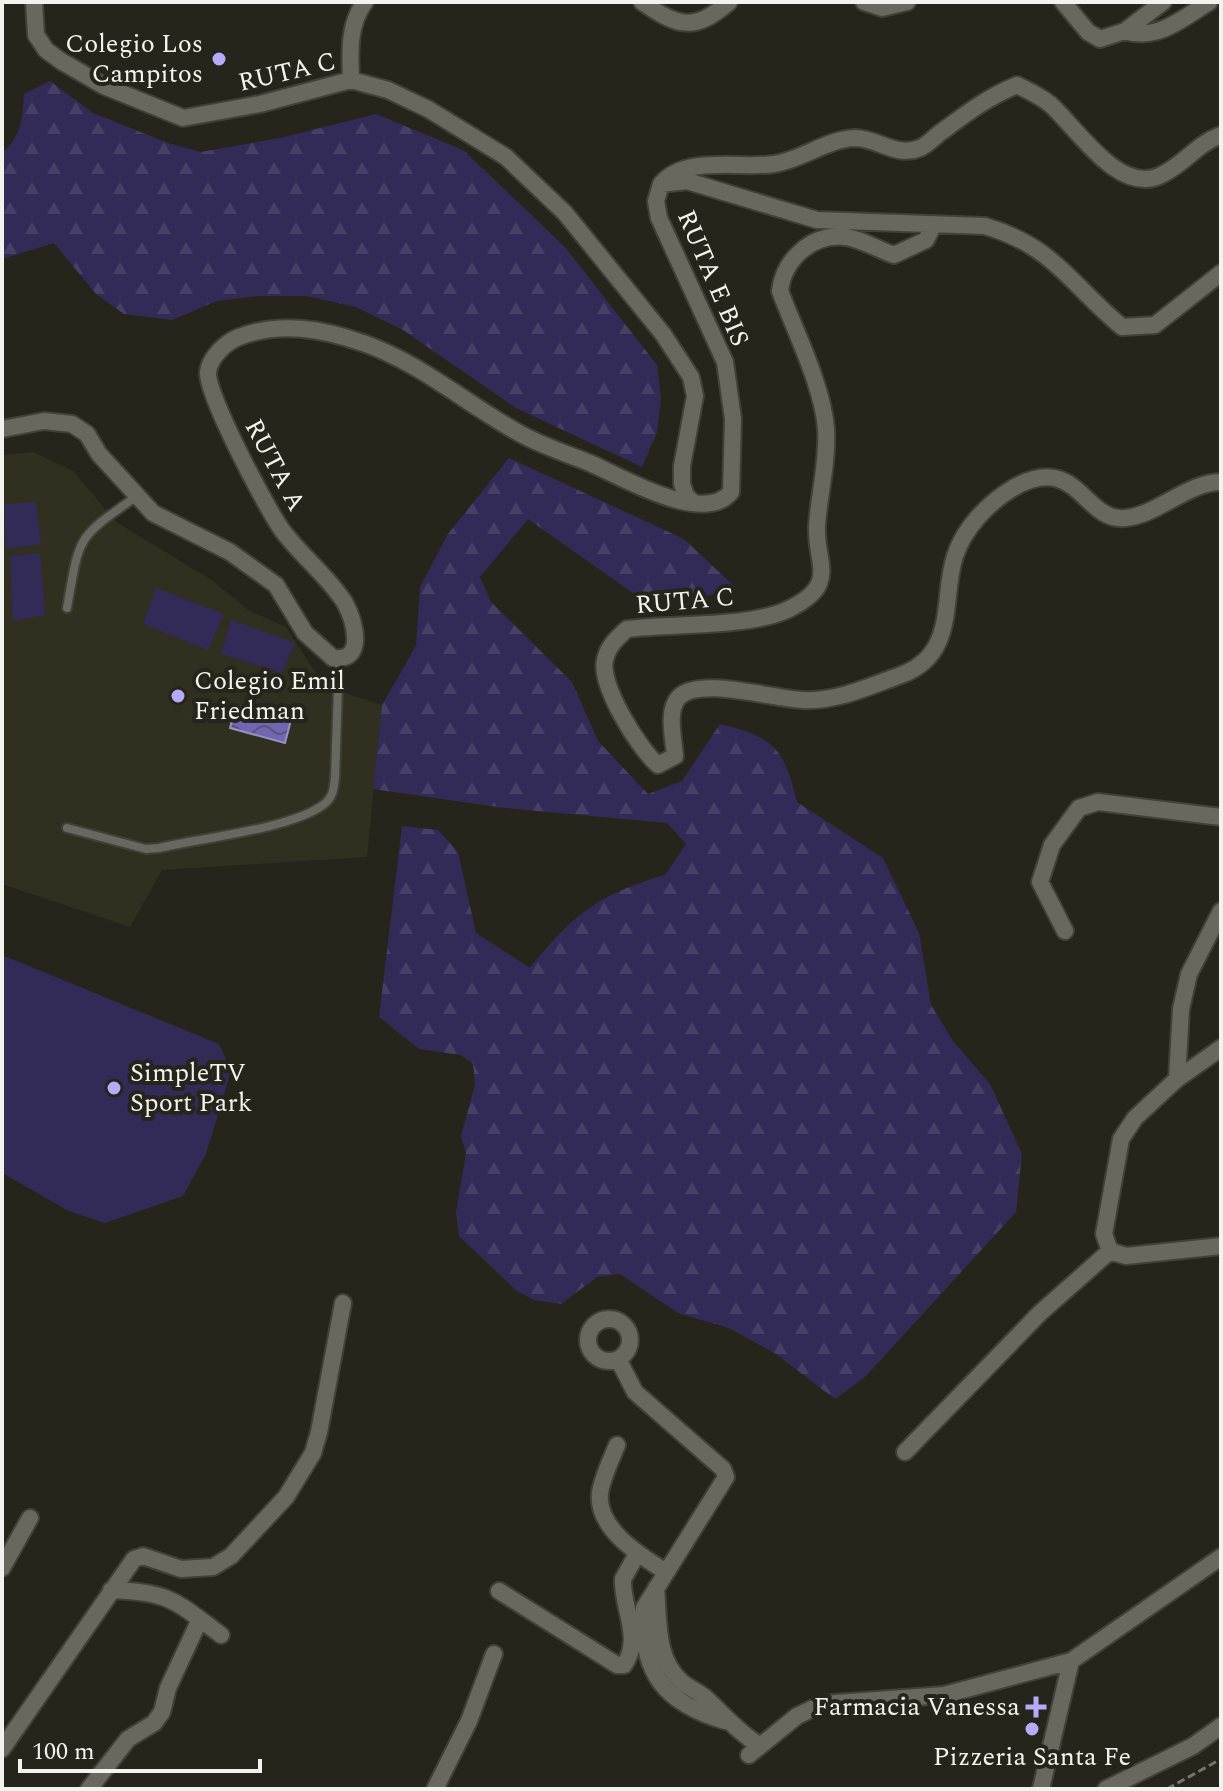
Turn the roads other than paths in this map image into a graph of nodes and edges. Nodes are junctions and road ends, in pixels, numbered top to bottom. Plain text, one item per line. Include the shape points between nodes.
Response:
1 (34, 2) edge
2 (365, 2) edge
3 (642, 2) edge
4 (729, 2) edge
5 (864, 2) edge
6 (907, 2) edge
7 (1063, 2) edge
8 (1163, 2) edge
9 (1209, 2) edge
10 (1125, 31) junction
11 (351, 80) junction
12 (1221, 135) edge
13 (661, 184) junction
14 (934, 224) junction
15 (1221, 273) edge
16 (2, 429) edge
17 (1221, 482) edge
18 (137, 496) junction
19 (693, 502) junction
20 (67, 608) dead end
21 (339, 659) junction
22 (1221, 817) edge
23 (67, 828) dead end
24 (1221, 911) edge
25 (1065, 931) dead end
26 (1221, 1048) edge
27 (1177, 1079) junction
28 (1221, 1246) edge
29 (1110, 1251) junction
30 (343, 1303) dead end
31 (618, 1359) dead end
32 (617, 1445) dead end
33 (905, 1452) dead end
34 (30, 1518) dead end
35 (637, 1554) junction
36 (1221, 1557) edge
37 (2, 1568) edge
38 (666, 1572) junction
39 (656, 1588) junction
40 (111, 1590) junction
41 (499, 1591) dead end
42 (200, 1619) junction
43 (221, 1635) dead end
44 (494, 1654) dead end
45 (664, 1658) junction
46 (1071, 1661) junction
47 (648, 1664) junction
48 (725, 1721) junction
49 (1221, 1726) edge
50 (2, 1749) edge
51 (89, 1789) edge
52 (435, 1789) edge
53 (1041, 1789) edge
54 (1106, 1789) edge

1 - 11 street, RUTA C via 36,35 46,50 104,86 183,118
2 - 11 street via 349,47
3 - 4 street via 671,22 691,24
5 - 6 street via 882,8
7 - 10 street via 1100,39
8 - 10 street
9 - 10 street via 1163,30 1142,36
11 - 19 street, RUTA C via 388,90 478,137 565,213 691,377 695,396 682,466 686,496
12 - 13 street, RUTA E BIS via 1196,146 1156,178 1136,178 1119,171 1050,105 1017,85 908,152 860,138 839,139 775,164 687,169 670,174
13 - 14 street, RUTA E BIS via 687,181 817,220
13 - 19 street, RUTA E BIS via 659,218 725,362 733,419 731,492 715,501
14 - 15 street via 985,226 1040,249 1122,327 1155,325
14 - 17 street, RUTA C via 926,240 894,255 847,237 822,239 803,248 782,272 780,291 826,426 817,532 824,564 818,586 790,609 760,618 627,629 612,643 604,662 608,687 646,755 658,765 675,756 672,707 679,696 700,687 805,700 847,694 910,672 946,629 955,556 967,530 995,501 1031,479 1054,477 1106,514 1125,518
16 - 18 street via 44,421 72,424 87,434
18 - 20 lane via 86,532
18 - 21 street via 153,513 256,568 276,585 305,633
19 - 21 street, RUTA A via 656,494 520,434 404,359 361,342 323,331 272,328 234,339 213,360 210,385 281,529 343,600 353,619 356,645
21 - 23 lane via 335,777 324,805 300,817 159,848
22 - 25 street via 1098,802 1079,808 1052,845 1040,882
24 - 27 street via 1189,974
26 - 27 street
27 - 29 street via 1135,1118 1121,1139 1104,1234
28 - 29 street via 1126,1256
29 - 33 street via 1040,1313
30 - 40 street via 313,1453 286,1497 231,1556 213,1567 181,1569 143,1556 134,1559
31 - 38 street via 635,1392 726,1477
32 - 35 street via 600,1492 602,1512
34 - 37 street
35 - 38 street
35 - 41 street via 623,1579 631,1615 624,1665
36 - 46 street
38 - 39 street
39 - 45 street
39 - 47 street via 644,1608
40 - 42 street via 157,1594 185,1605
40 - 50 street
42 - 43 street
42 - 51 street via 154,1723 128,1739
44 - 52 street
45 - 47 street
45 - 48 street
46 - 48 street via 944,1695 822,1704 797,1716 754,1750
46 - 53 street
47 - 48 street via 671,1694 698,1713
49 - 54 street via 1193,1746

